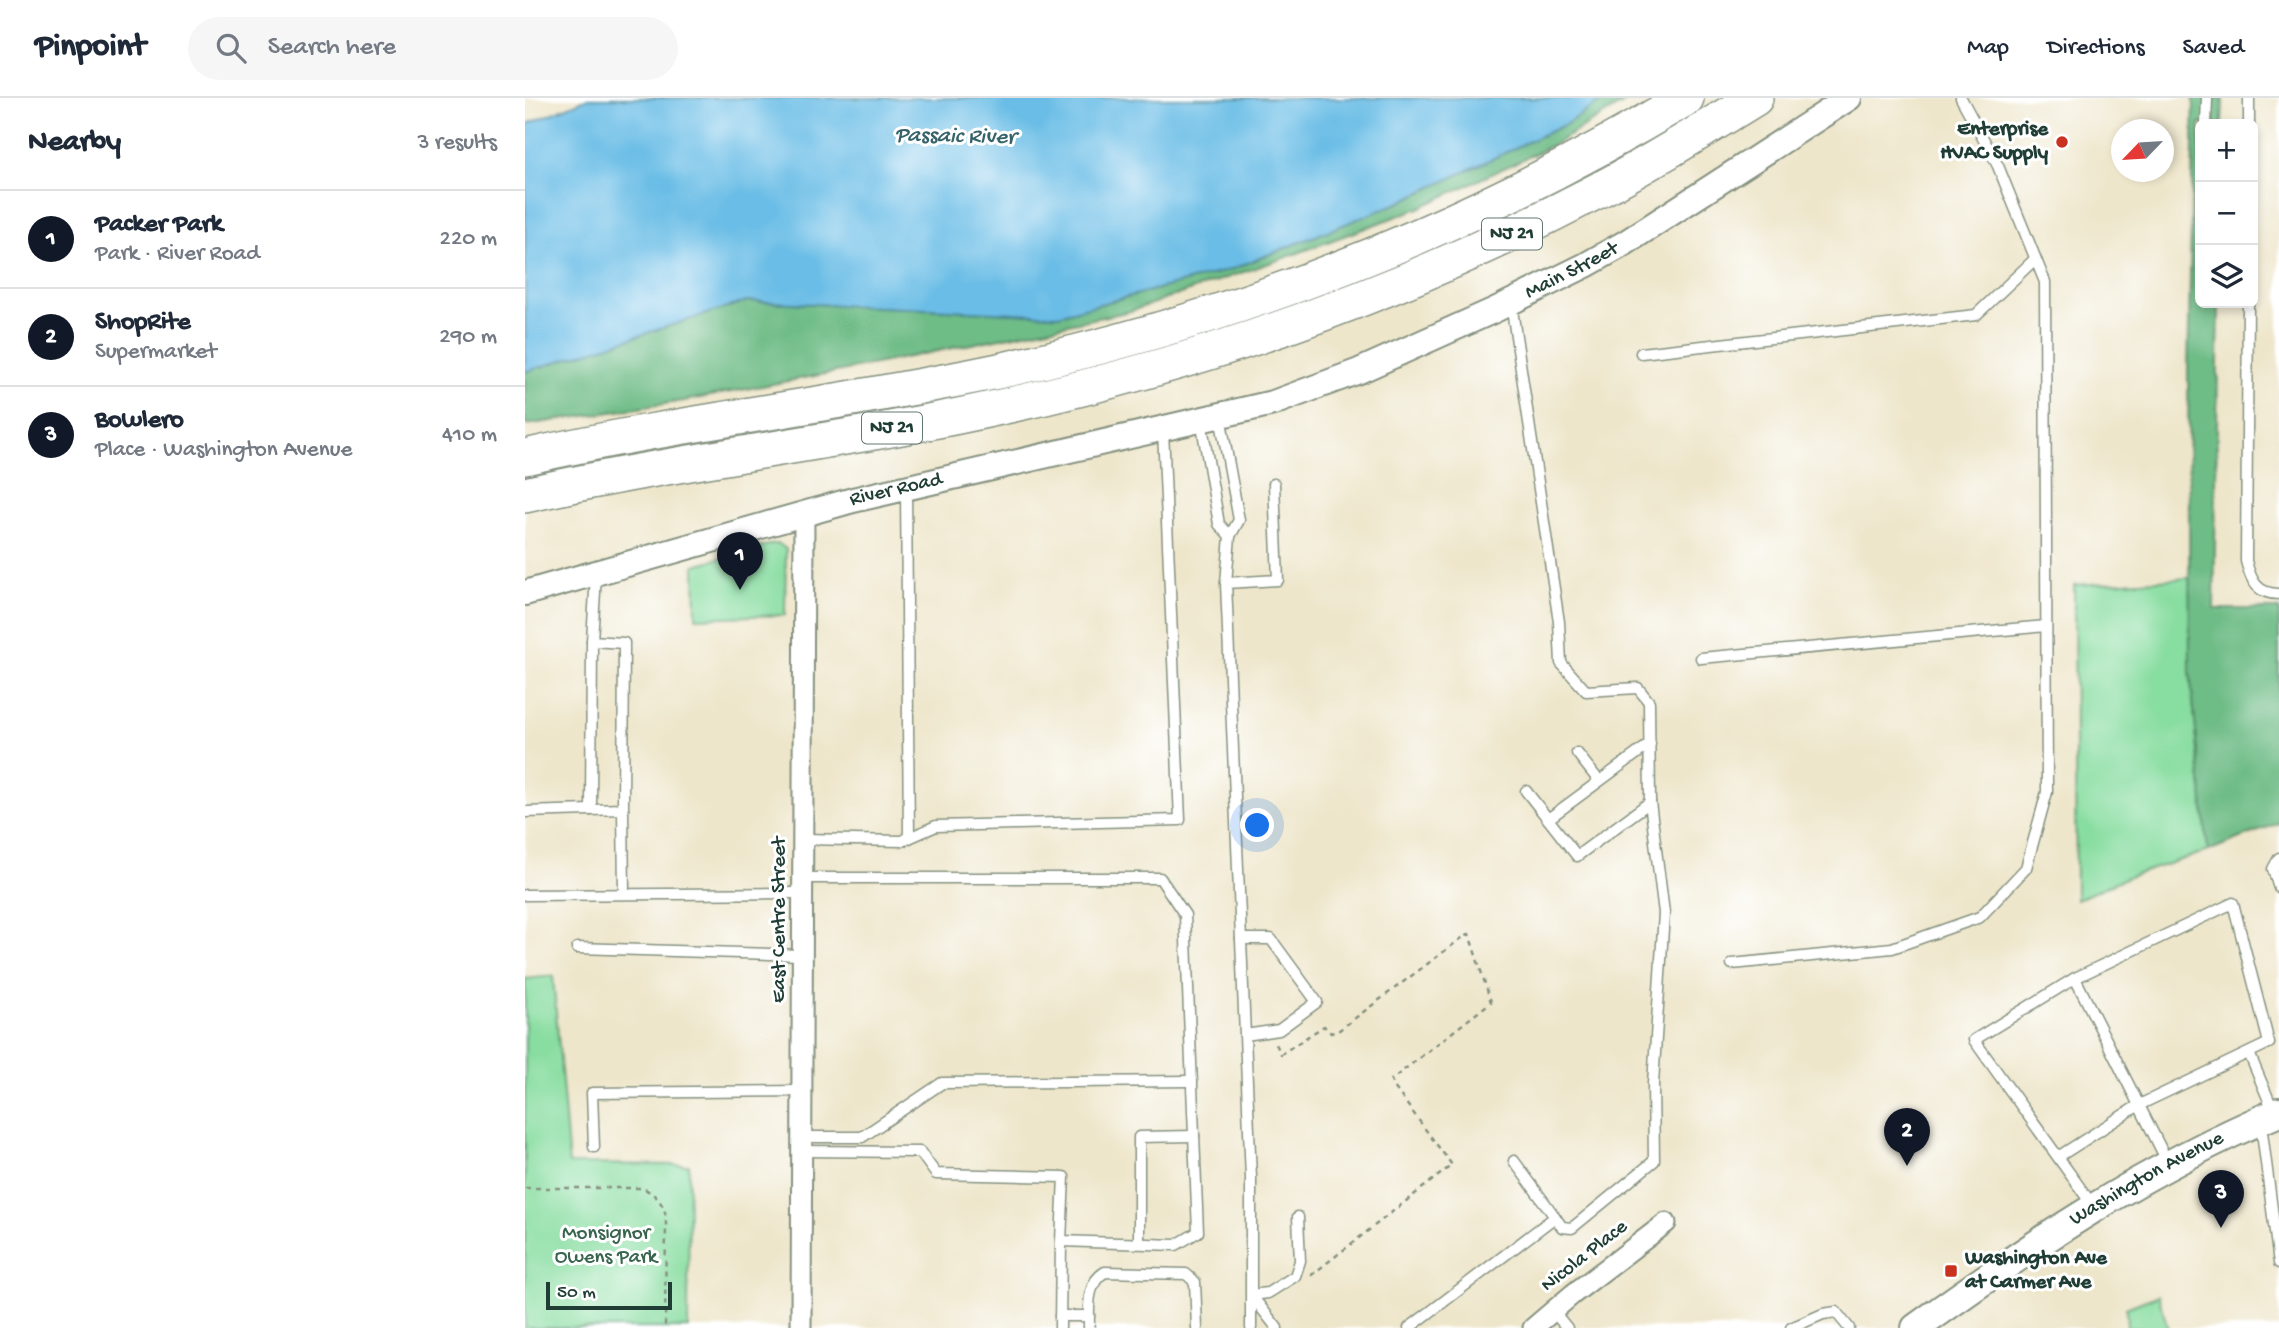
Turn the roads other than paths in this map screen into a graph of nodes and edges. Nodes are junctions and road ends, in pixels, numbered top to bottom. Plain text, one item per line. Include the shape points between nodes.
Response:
1 (1686, 98) edge
2 (1755, 98) edge
3 (1849, 98) edge
4 (1961, 98) edge
5 (2207, 98) edge
6 (2249, 98) edge
7 (2206, 119) edge
8 (2249, 119) edge
9 (2035, 259) junction
10 (1511, 302) junction
11 (2248, 308) edge
12 (1640, 353) dead end
13 (1273, 403) joint
14 (1211, 418) junction
15 (681, 427) junction
16 (889, 429) junction
17 (1163, 430) junction
18 (525, 436) edge
19 (525, 457) edge
20 (1274, 484) dead end
21 (906, 488) junction
22 (525, 495) edge
23 (804, 513) junction
24 (525, 516) edge
25 (1230, 536) junction
26 (596, 573) junction
27 (1226, 583) junction
28 (525, 593) edge
29 (2279, 594) edge
30 (2046, 626) junction
31 (593, 642) junction
32 (1701, 658) dead end
33 (1650, 744) junction
34 (1577, 753) dead end
35 (1599, 781) junction
36 (1526, 791) dead end
37 (1650, 802) junction
38 (623, 809) junction
39 (591, 810) junction
40 (525, 813) edge
41 (1548, 819) junction
42 (909, 838) junction
43 (803, 839) junction
44 (2279, 858) edge
45 (803, 886) junction
46 (2279, 888) edge
47 (624, 893) junction
48 (525, 895) edge
49 (1241, 939) junction
50 (577, 948) dead end
51 (803, 955) junction
52 (1732, 964) dead end
53 (2075, 978) junction
54 (1245, 1035) junction
55 (2249, 1053) junction
56 (1192, 1081) junction
57 (802, 1091) junction
58 (2139, 1105) junction
59 (2271, 1115) edge
60 (1194, 1136) junction
61 (802, 1144) junction
62 (594, 1147) dead end
63 (2058, 1157) junction
64 (1514, 1161) dead end
65 (2169, 1163) junction
66 (2093, 1207) junction
67 (1298, 1217) dead end
68 (1555, 1217) junction
69 (1666, 1223) dead end
70 (1061, 1241) junction
71 (1139, 1243) junction
72 (2279, 1264) edge
73 (1252, 1295) junction
74 (1553, 1311) junction
75 (1061, 1316) junction
76 (1089, 1316) junction
77 (1941, 1319) edge
78 (801, 1328) edge
79 (1060, 1328) edge
80 (1089, 1328) edge
81 (1197, 1328) edge
82 (1251, 1328) edge
83 (1277, 1328) edge
84 (1409, 1328) edge
85 (1533, 1328) edge
86 (1567, 1328) edge
87 (1791, 1328) edge
88 (1849, 1328) edge
89 (1916, 1328) edge

1 - 15 highway, NJ 21 via 1472,213 1359,262 1243,304 1004,369
2 - 16 highway, NJ 21 via 1543,219 1349,305 1133,375
3 - 10 street, Main Street via 1625,243
4 - 9 lane via 1998,166
5 - 7 lane
6 - 8 lane
9 - 12 lane via 1976,316
9 - 30 lane via 2045,282
10 - 13 street, Main Street via 1359,371
10 - 33 lane via 1559,622 1561,663 1586,691 1638,688 1649,702
11 - 29 lane via 2246,561 2257,588
13 - 14 street, River Road
14 - 17 street, River Road
14 - 25 lane via 1219,524
14 - 25 lane via 1239,520
15 - 18 highway via 635,418
15 - 19 highway, NJ 21
16 - 22 highway, NJ 21
16 - 24 highway
17 - 21 street, River Road
17 - 42 lane via 1180,820 936,826
20 - 27 lane via 1277,580
21 - 23 street, River Road
21 - 42 lane
23 - 26 street, River Road
23 - 43 street, East Centre Street
25 - 27 lane
26 - 28 street, River Road
26 - 31 lane
27 - 49 lane
30 - 32 lane
30 - 52 lane via 2047,792 2026,868 1980,917 1892,948
31 - 38 lane via 624,643
31 - 39 lane
33 - 35 lane
33 - 37 lane
34 - 35 lane
35 - 41 lane
36 - 41 lane
37 - 41 lane via 1577,856
37 - 68 lane via 1664,913 1653,1084 1654,1161 1572,1228 1562,1227
38 - 39 lane
38 - 47 lane
39 - 40 lane
42 - 43 lane
43 - 45 street, East Centre Street
44 - 46 lane via 2273,869
45 - 47 lane
45 - 51 street, East Centre Street
45 - 56 lane via 1160,878 1185,915
47 - 48 lane
49 - 54 lane
49 - 54 lane via 1271,939 1317,1002 1279,1030
50 - 51 lane
51 - 57 street, East Centre Street
53 - 55 lane via 2233,902 2269,1043
53 - 58 lane
53 - 63 lane via 1974,1040
54 - 73 lane
55 - 58 lane
55 - 59 lane
56 - 60 lane
56 - 61 lane via 942,1083 862,1137
57 - 61 street, East Centre Street
57 - 62 lane via 592,1093
58 - 63 lane
58 - 65 lane
59 - 65 main road, Washington Avenue
59 - 72 lane via 2267,1156
60 - 71 lane via 1198,1232 1176,1245
60 - 71 lane via 1139,1137
61 - 70 lane via 920,1152 936,1174 1064,1177
61 - 78 street, East Centre Street
63 - 66 lane
64 - 68 lane
65 - 66 main road, Washington Avenue
66 - 77 main road, Washington Avenue
67 - 73 lane via 1300,1261 1295,1276 1268,1293
68 - 84 lane
69 - 74 street, Nicola Place
70 - 71 lane
70 - 75 lane
73 - 82 lane
73 - 83 lane
74 - 85 street, Nicola Place
74 - 86 lane
75 - 76 lane
75 - 79 lane
76 - 80 lane
76 - 81 lane via 1090,1292 1096,1277 1105,1272 1186,1274 1195,1282
77 - 89 main road, Washington Avenue
87 - 88 lane via 1836,1312

